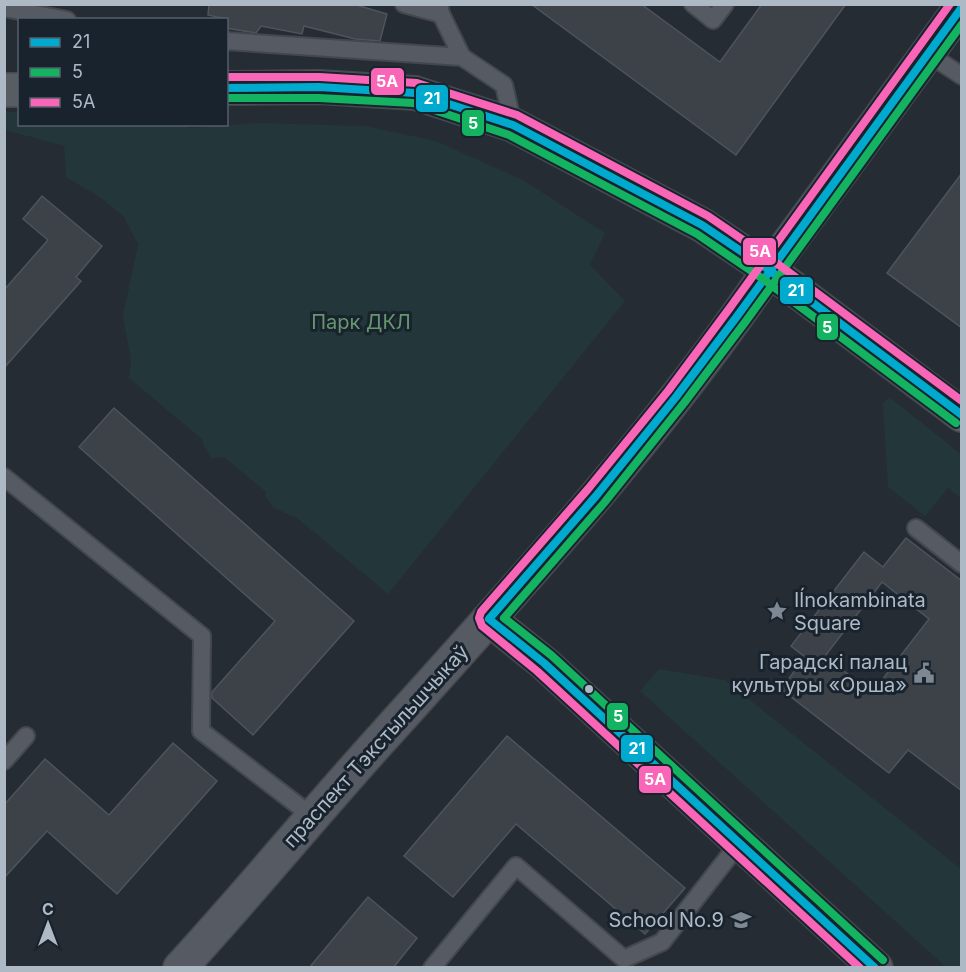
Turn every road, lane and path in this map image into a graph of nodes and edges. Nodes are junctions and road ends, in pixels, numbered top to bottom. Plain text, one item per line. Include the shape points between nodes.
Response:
1 (404, 4) edge
2 (693, 4) edge
3 (725, 4) edge
4 (962, 6) edge
5 (4, 9) edge
6 (440, 9) edge
7 (56, 18) edge
8 (228, 41) edge
9 (927, 53) junction
10 (462, 57) junction
11 (962, 76) edge
12 (228, 88) edge
13 (513, 125) junction
14 (769, 270) junction
15 (962, 415) edge
16 (4, 477) edge
17 (916, 528) dead end
18 (962, 564) edge
19 (489, 619) junction
20 (26, 736) dead end
21 (4, 761) edge
22 (312, 816) junction
23 (740, 842) junction
24 (180, 968) edge
25 (432, 968) edge
26 (876, 968) edge

1 - 6 lane
2 - 3 lane via 713,20
4 - 9 main road, праспект Тэкстыльшчыкаў
5 - 7 lane
6 - 10 lane
8 - 10 lane
9 - 11 lane
9 - 14 main road, праспект Тэкстыльшчыкаў
10 - 13 lane via 504,85
12 - 13 main road via 319,87 415,93
13 - 14 main road via 702,225
14 - 15 main road
14 - 19 street, праспект Тэкстыльшчыкаў via 661,415
16 - 22 lane via 202,636 201,731
17 - 18 lane
19 - 22 street, праспект Тэкстыльшчыкаў
19 - 23 street via 544,663
20 - 21 lane
22 - 24 street, праспект Тэкстыльшчыкаў
23 - 25 lane via 662,942 624,959 516,866
23 - 26 street

